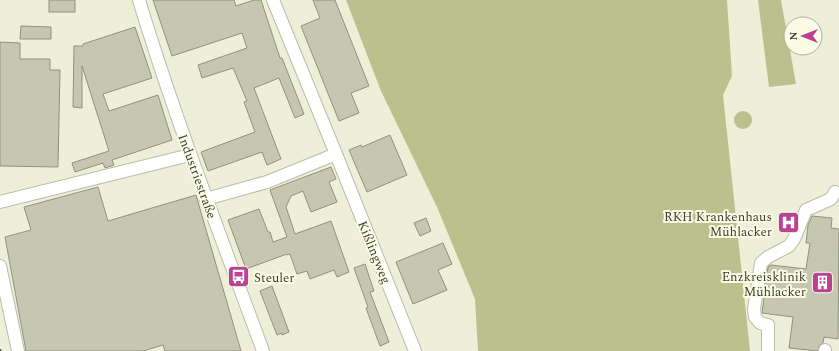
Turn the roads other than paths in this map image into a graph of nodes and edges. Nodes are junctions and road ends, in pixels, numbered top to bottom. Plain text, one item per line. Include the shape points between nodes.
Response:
1 (139, 0) edge
2 (273, 0) edge
3 (336, 154) junction
4 (190, 155) junction
5 (835, 192) dead end
6 (206, 199) junction
7 (0, 202) edge
8 (0, 266) edge
9 (18, 351) edge
10 (263, 351) edge
11 (415, 351) edge
12 (768, 351) edge

1 - 4 street, Industriestraße
2 - 3 street, Kißlingweg
3 - 6 street via 267,182
3 - 11 street, Kißlingweg
4 - 6 street, Industriestraße
4 - 7 street
5 - 12 street via 831,199 806,210 789,246 761,262 754,309 755,317 760,323 768,325
6 - 10 street, Industriestraße
8 - 9 street

